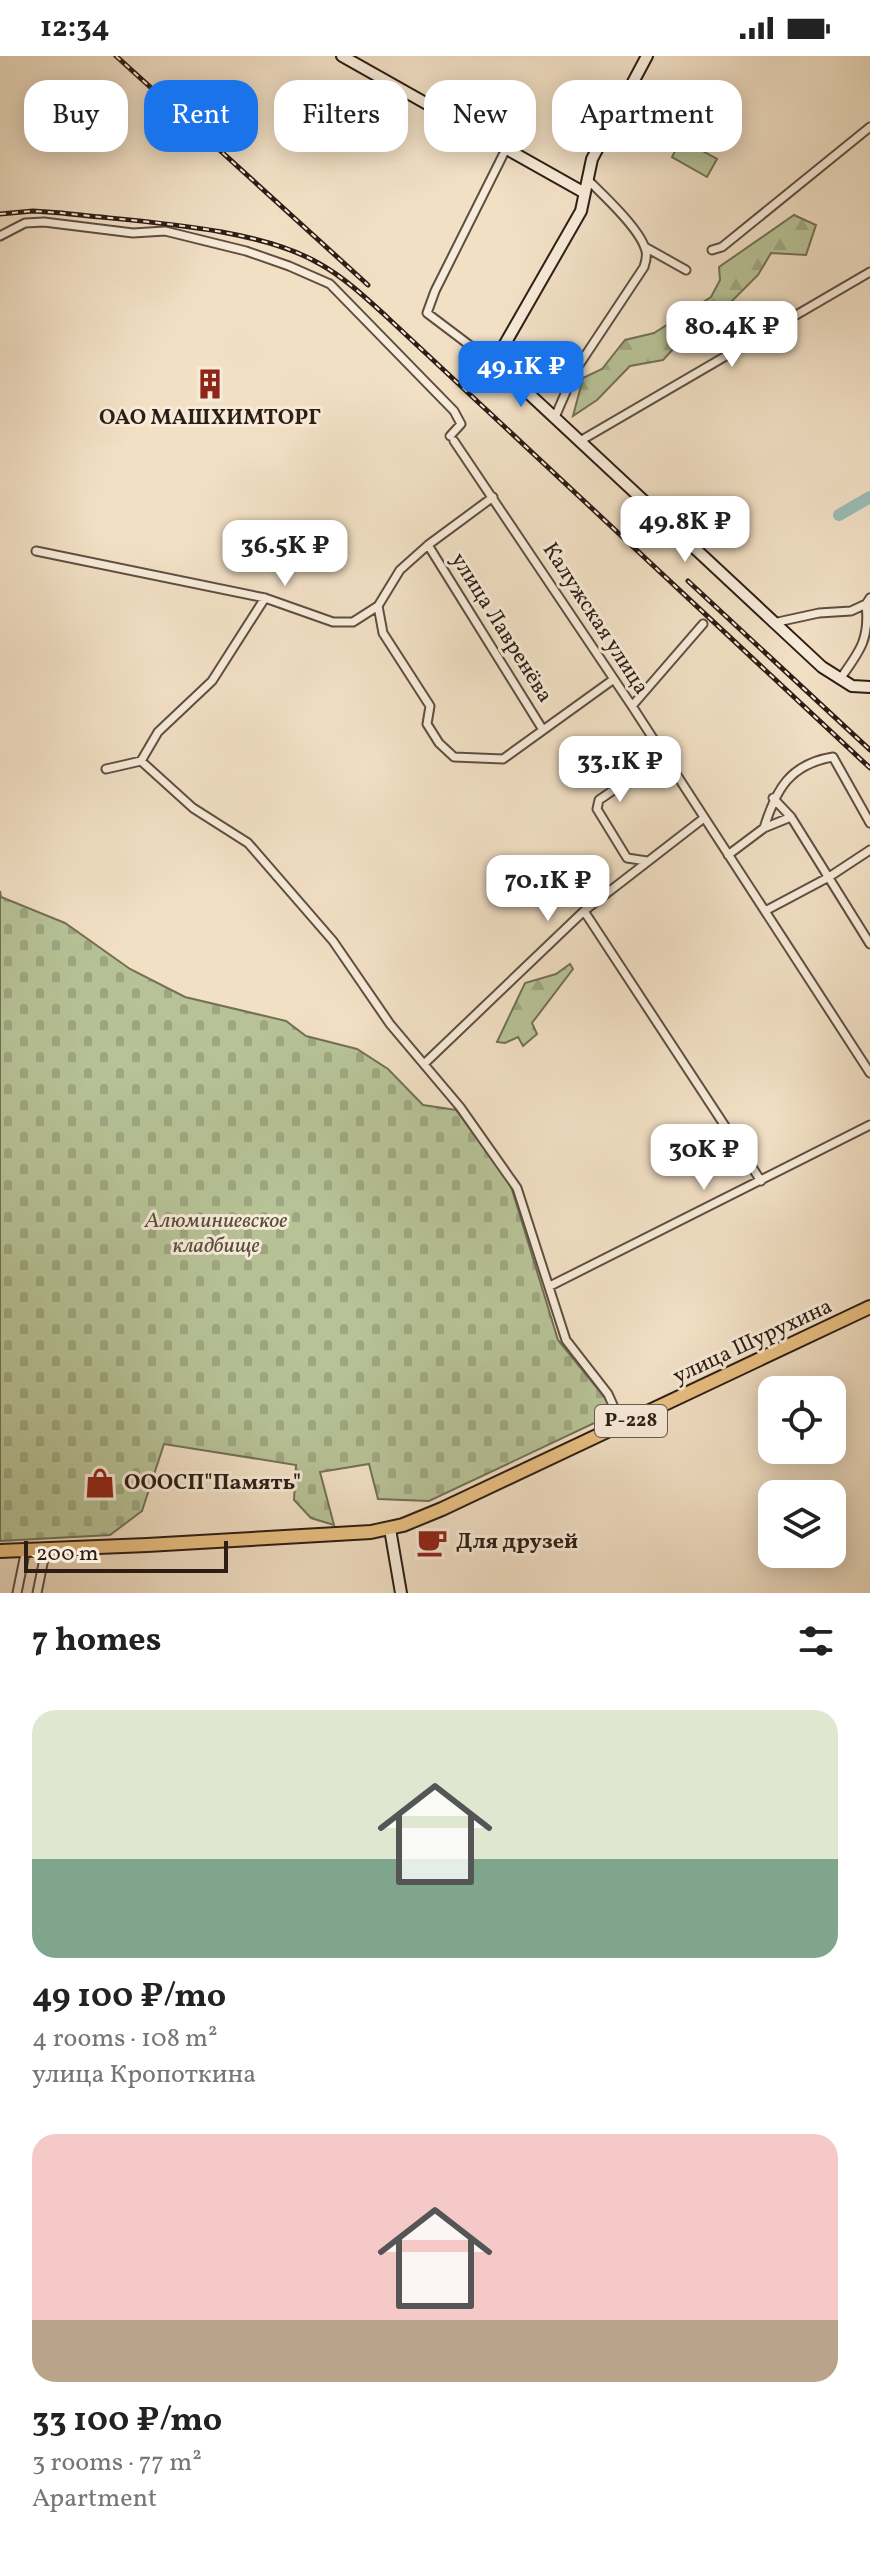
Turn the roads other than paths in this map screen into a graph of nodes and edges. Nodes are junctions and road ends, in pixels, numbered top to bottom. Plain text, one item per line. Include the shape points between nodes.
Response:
1 (342, 56) edge
2 (647, 56) edge
3 (424, 102) edge
4 (870, 127) edge
5 (504, 152) edge
6 (511, 152) edge
7 (586, 178) junction
8 (583, 192) junction
9 (0, 236) edge
10 (645, 247) junction
11 (712, 250) dead end
12 (686, 270) dead end
13 (870, 272) edge
14 (510, 376) junction
15 (555, 417) junction
16 (580, 441) junction
17 (493, 497) junction
18 (428, 545) junction
19 (36, 551) dead end
20 (265, 598) junction
21 (869, 603) edge
22 (378, 606) junction
23 (772, 623) junction
24 (703, 624) dead end
25 (614, 679) junction
26 (840, 679) junction
27 (870, 687) edge
28 (632, 706) junction
29 (543, 730) junction
30 (663, 756) junction
31 (141, 761) junction
32 (106, 769) dead end
33 (773, 798) junction
34 (791, 817) junction
35 (704, 818) junction
36 (870, 823) edge
37 (764, 828) junction
38 (870, 850) edge
39 (728, 855) junction
40 (647, 861) junction
41 (829, 877) junction
42 (584, 911) junction
43 (765, 911) junction
44 (870, 944) edge
45 (424, 1064) junction
46 (870, 1073) edge
47 (870, 1125) edge
48 (761, 1181) junction
49 (550, 1286) junction
50 (870, 1307) edge
51 (622, 1425) junction
52 (403, 1525) junction
53 (383, 1530) junction
54 (26, 1549) junction
55 (46, 1549) junction
56 (0, 1551) edge
57 (396, 1565) junction
58 (17, 1593) edge
59 (37, 1593) edge
60 (401, 1593) edge

1 - 3 street
2 - 7 street
4 - 11 street
5 - 14 street via 427,313
6 - 8 street
7 - 8 street
7 - 10 street
8 - 14 street via 581,211 502,349 502,364
9 - 17 street, Калужская улица via 25,223 44,222 133,233 165,231 256,254 317,277 343,296 454,411 461,424 452,439
10 - 12 street
10 - 15 street via 644,267 575,371
13 - 16 street
14 - 15 street
15 - 16 street
16 - 23 street
17 - 18 street
17 - 25 street, Калужская улица
18 - 22 street via 400,570
18 - 29 street, улица Лавренёва
19 - 20 street
20 - 22 street via 333,622 353,622
20 - 31 street via 212,681 158,732
21 - 23 street via 851,611
21 - 26 street via 867,635
22 - 29 street via 383,633 430,706 427,724 454,757 503,759
23 - 26 street
24 - 28 street
25 - 28 street, Калужская улица
25 - 29 street
26 - 27 street
28 - 30 street, Калужская улица
30 - 35 street, Калужская улица
30 - 40 street via 599,800 597,809 627,858
31 - 32 street
31 - 45 street via 193,808 248,843 333,941
33 - 34 street
33 - 36 street via 794,771 833,757
33 - 37 street
34 - 37 street
34 - 41 street
35 - 39 street, Калужская улица
35 - 40 street
37 - 39 street
38 - 41 street
39 - 43 street, Калужская улица
40 - 42 street
41 - 43 street
41 - 44 street
42 - 45 street
42 - 48 street
43 - 46 street, Калужская улица
45 - 49 street via 517,1188
47 - 48 street
48 - 49 street
49 - 51 street via 566,1340 608,1394
50 - 51 highway, улица Шурухина / Р-228
51 - 52 highway, улица Шурухина / Р-228
52 - 53 highway, улица Шурухина / Р-228
52 - 57 street
53 - 55 highway, Р-228
53 - 57 street
54 - 55 highway, Р-228
54 - 56 highway, Р-228
54 - 58 street
55 - 59 street
57 - 60 street

